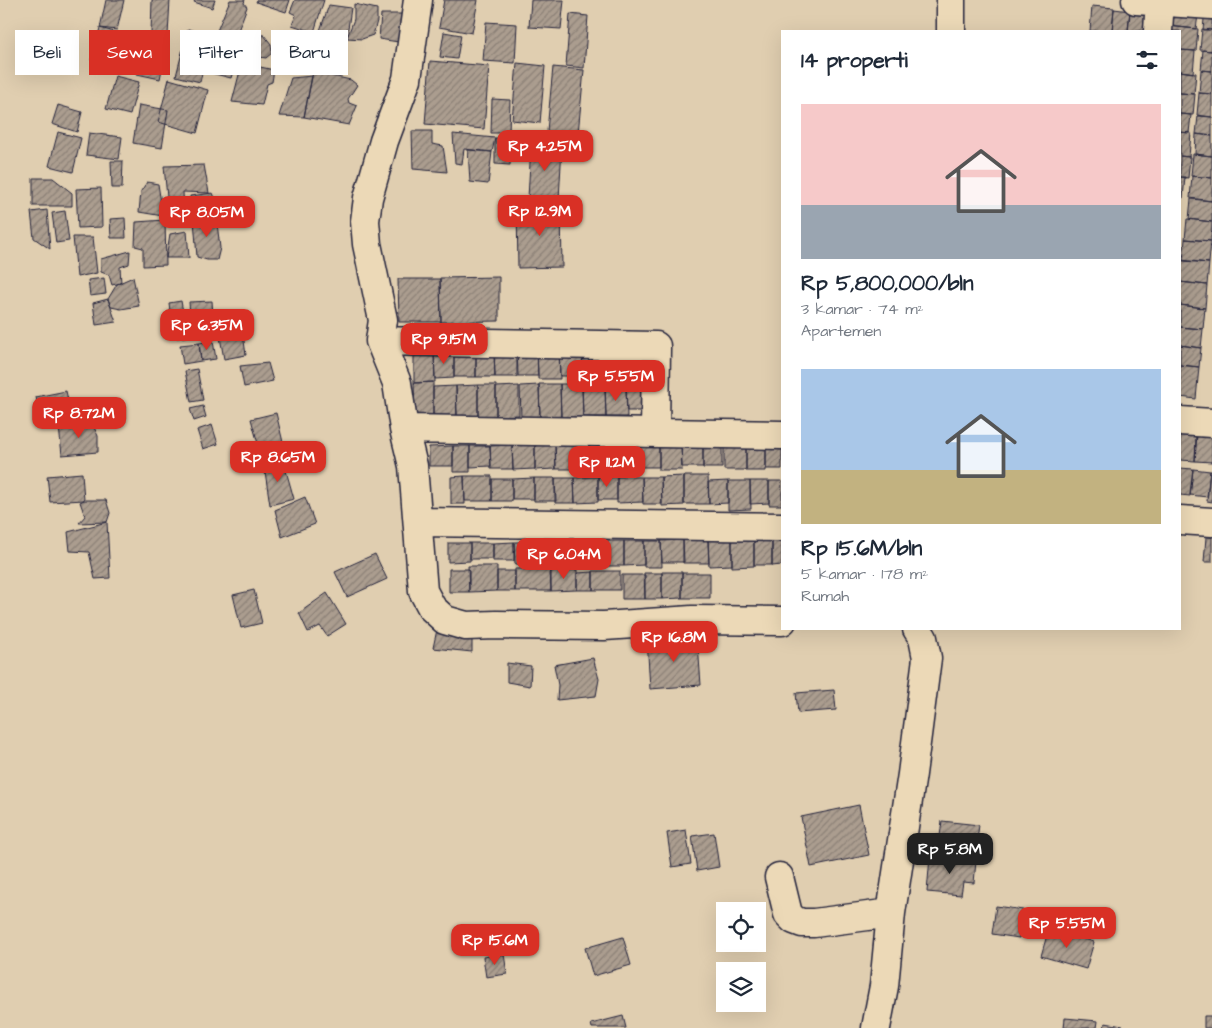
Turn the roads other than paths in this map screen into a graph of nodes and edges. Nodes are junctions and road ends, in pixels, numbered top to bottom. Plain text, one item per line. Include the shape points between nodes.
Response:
1 (418, 0) edge
2 (951, 0) edge
3 (1152, 1) edge
4 (1212, 5) edge
5 (951, 30) edge
6 (1158, 30) edge
7 (380, 341) junction
8 (1181, 421) edge
9 (1212, 423) edge
10 (404, 429) junction
11 (656, 433) junction
12 (781, 434) edge
13 (1181, 520) edge
14 (418, 522) junction
15 (1212, 522) edge
16 (781, 527) edge
17 (781, 622) edge
18 (918, 630) edge
19 (779, 877) dead end
20 (891, 914) junction
21 (876, 1028) edge

1 - 7 street via 407,79 384,141 365,221 383,320
2 - 5 street
3 - 4 street
3 - 6 street
7 - 10 street via 397,383
7 - 11 street via 656,346
8 - 9 street
10 - 11 street
10 - 14 street
11 - 12 street
13 - 15 street
14 - 16 street
14 - 17 street via 423,590 432,608 445,620 466,626 604,626 692,620
18 - 20 street via 923,638 927,658
19 - 20 street via 788,914 802,923
20 - 21 street

